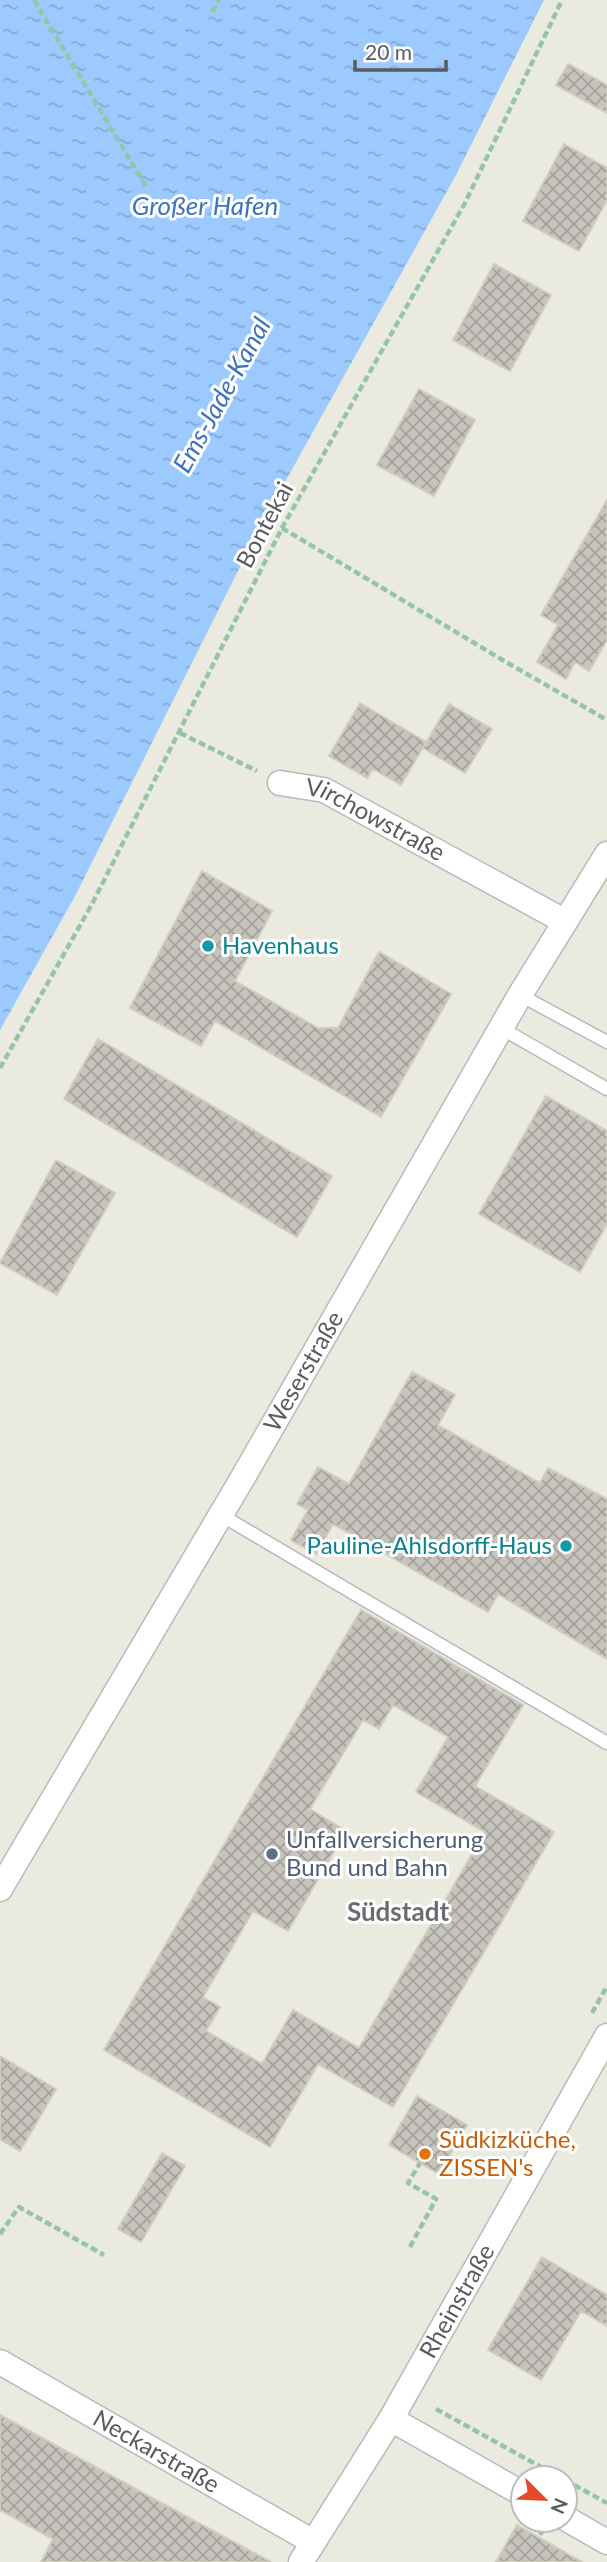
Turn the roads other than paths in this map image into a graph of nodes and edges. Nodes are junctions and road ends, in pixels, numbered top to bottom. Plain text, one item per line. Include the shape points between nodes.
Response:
1 (280, 783) road end
2 (607, 854) edge
3 (564, 921) junction
4 (520, 995) junction
5 (501, 1028) junction
6 (607, 1042) edge
7 (607, 1089) edge
8 (221, 1515) junction
9 (607, 1743) edge
10 (0, 1889) edge
11 (607, 2036) edge
12 (0, 2362) edge
13 (391, 2419) junction
14 (509, 2486) edge
15 (579, 2526) edge
16 (607, 2542) edge
17 (307, 2552) edge

1 - 3 street, Virchowstraße via 324,790
2 - 3 street, Weserstraße
3 - 4 street, Weserstraße
4 - 5 street, Weserstraße
4 - 6 lane
5 - 7 lane
5 - 8 street, Weserstraße
8 - 9 lane
8 - 10 street, Weserstraße
11 - 13 street, Rheinstraße
12 - 17 street, Neckarstraße
13 - 14 street
13 - 17 street, Rheinstraße
15 - 16 street

